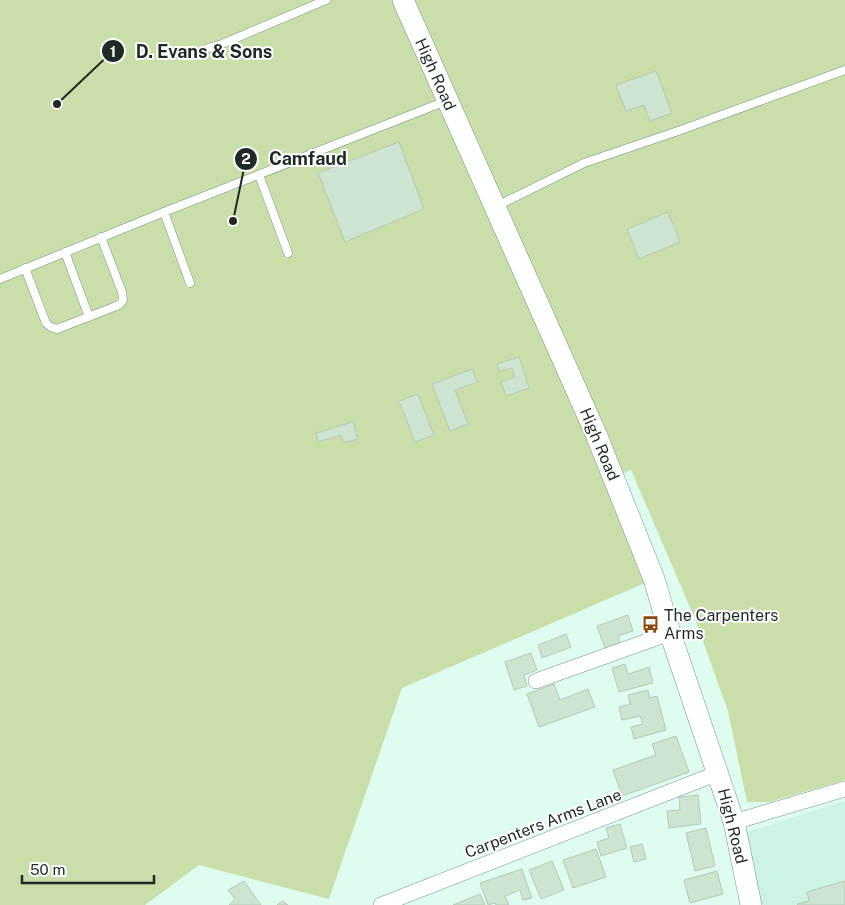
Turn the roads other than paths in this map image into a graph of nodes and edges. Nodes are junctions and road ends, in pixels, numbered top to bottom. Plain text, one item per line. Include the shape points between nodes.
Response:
1 (326, 0) edge
2 (403, 0) edge
3 (208, 48) dead end
4 (845, 70) edge
5 (448, 100) junction
6 (259, 175) junction
7 (496, 207) junction
8 (164, 212) junction
9 (101, 237) junction
10 (65, 252) junction
11 (288, 253) dead end
12 (25, 268) junction
13 (0, 279) edge
14 (190, 283) dead end
15 (90, 317) junction
16 (670, 633) junction
17 (536, 681) dead end
18 (718, 773) junction
19 (845, 789) edge
20 (734, 822) junction
21 (381, 905) edge
22 (751, 905) edge

1 - 3 lane
2 - 5 main road, High Road
4 - 7 lane via 584,163
5 - 6 lane
5 - 7 main road, High Road
6 - 8 lane
6 - 11 lane
7 - 16 main road, High Road via 607,460 654,579
8 - 9 lane
8 - 14 lane
9 - 10 lane
9 - 15 lane via 123,300 119,305
10 - 12 lane
10 - 15 lane
12 - 13 lane
12 - 15 lane via 46,323 51,328 57,329
16 - 17 street
16 - 18 main road, High Road
18 - 20 main road, High Road
18 - 21 street, Carpenters Arms Lane
19 - 20 street
20 - 22 main road, High Road

